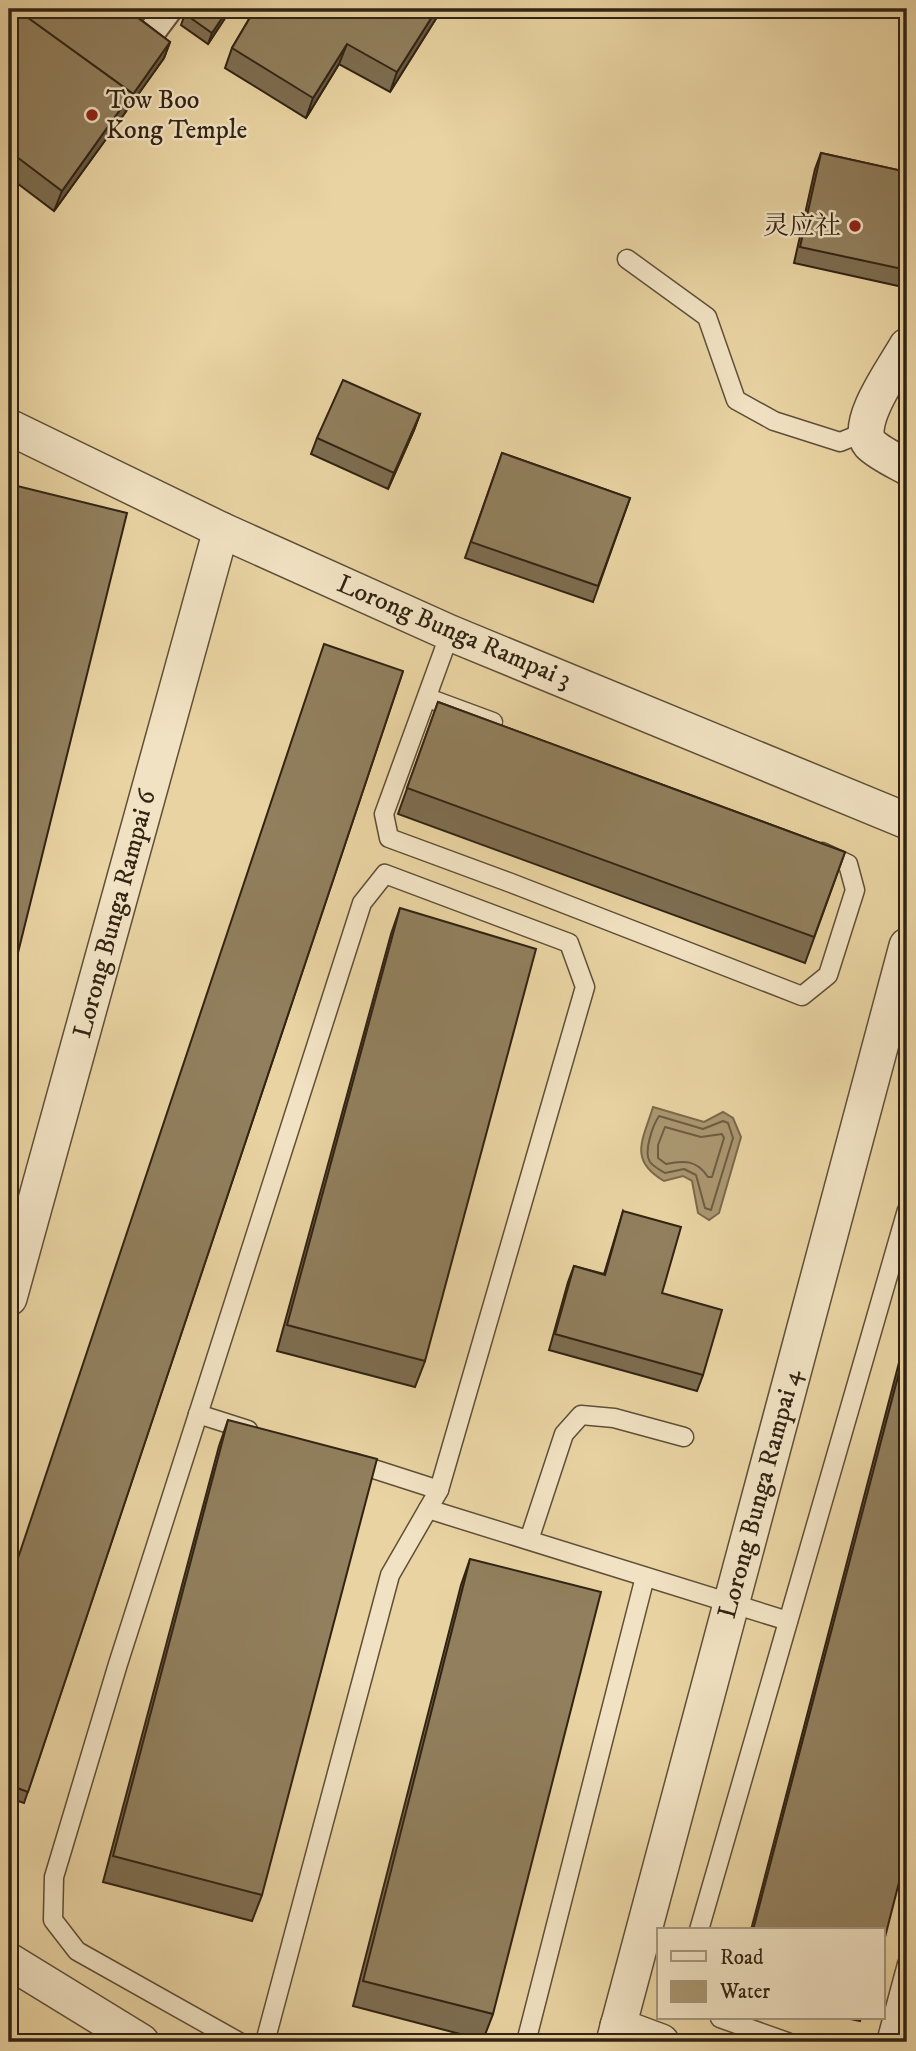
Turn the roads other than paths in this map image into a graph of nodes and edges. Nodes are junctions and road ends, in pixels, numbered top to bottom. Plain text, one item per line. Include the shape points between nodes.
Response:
1 (169, 9) edge
2 (112, 41) edge
3 (627, 259) dead end
4 (907, 346) edge
5 (866, 424) junction
6 (9, 428) edge
7 (907, 467) edge
8 (221, 530) junction
9 (450, 633) junction
10 (428, 698) junction
11 (505, 726) edge
12 (907, 821) edge
13 (801, 842) edge
14 (907, 946) edge
15 (907, 1210) edge
16 (9, 1298) edge
17 (198, 1414) junction
18 (261, 1434) edge
19 (684, 1437) dead end
20 (337, 1458) edge
21 (439, 1490) junction
22 (428, 1508) junction
23 (529, 1540) junction
24 (645, 1577) junction
25 (730, 1604) junction
26 (788, 1621) junction
27 (700, 1928) edge
28 (9, 1961) edge
29 (907, 1964) edge
30 (726, 2020) edge
31 (616, 2034) edge
32 (141, 2042) edge
33 (239, 2042) edge
34 (265, 2042) edge
35 (526, 2042) edge
36 (661, 2042) edge
37 (787, 2042) edge
38 (886, 2042) edge

1 - 2 street via 134,57
3 - 5 lane via 707,317 736,400 774,421 840,442
4 - 5 street
5 - 7 street via 870,444
6 - 8 street, Lorong Bunga Rampai 3
8 - 9 street, Lorong Bunga Rampai 3
8 - 16 street, Lorong Bunga Rampai 6
9 - 10 lane
9 - 12 street, Lorong Bunga Rampai 3
10 - 11 lane
10 - 13 lane via 384,814 388,838 802,996 828,975 855,890 848,864
14 - 25 street, Lorong Bunga Rampai 4
15 - 26 lane
17 - 18 lane
17 - 21 lane via 362,903 385,874 569,943 585,986
17 - 33 lane via 54,1878 53,1920 76,1951
19 - 23 lane via 614,1418 581,1415 564,1434
20 - 21 lane
21 - 22 lane
22 - 23 lane
22 - 34 lane via 390,1575
23 - 24 lane
24 - 25 lane
24 - 35 lane
25 - 26 lane
25 - 31 street, Lorong Bunga Rampai 4
26 - 27 lane
28 - 32 street
29 - 38 lane
30 - 37 lane
31 - 36 street

